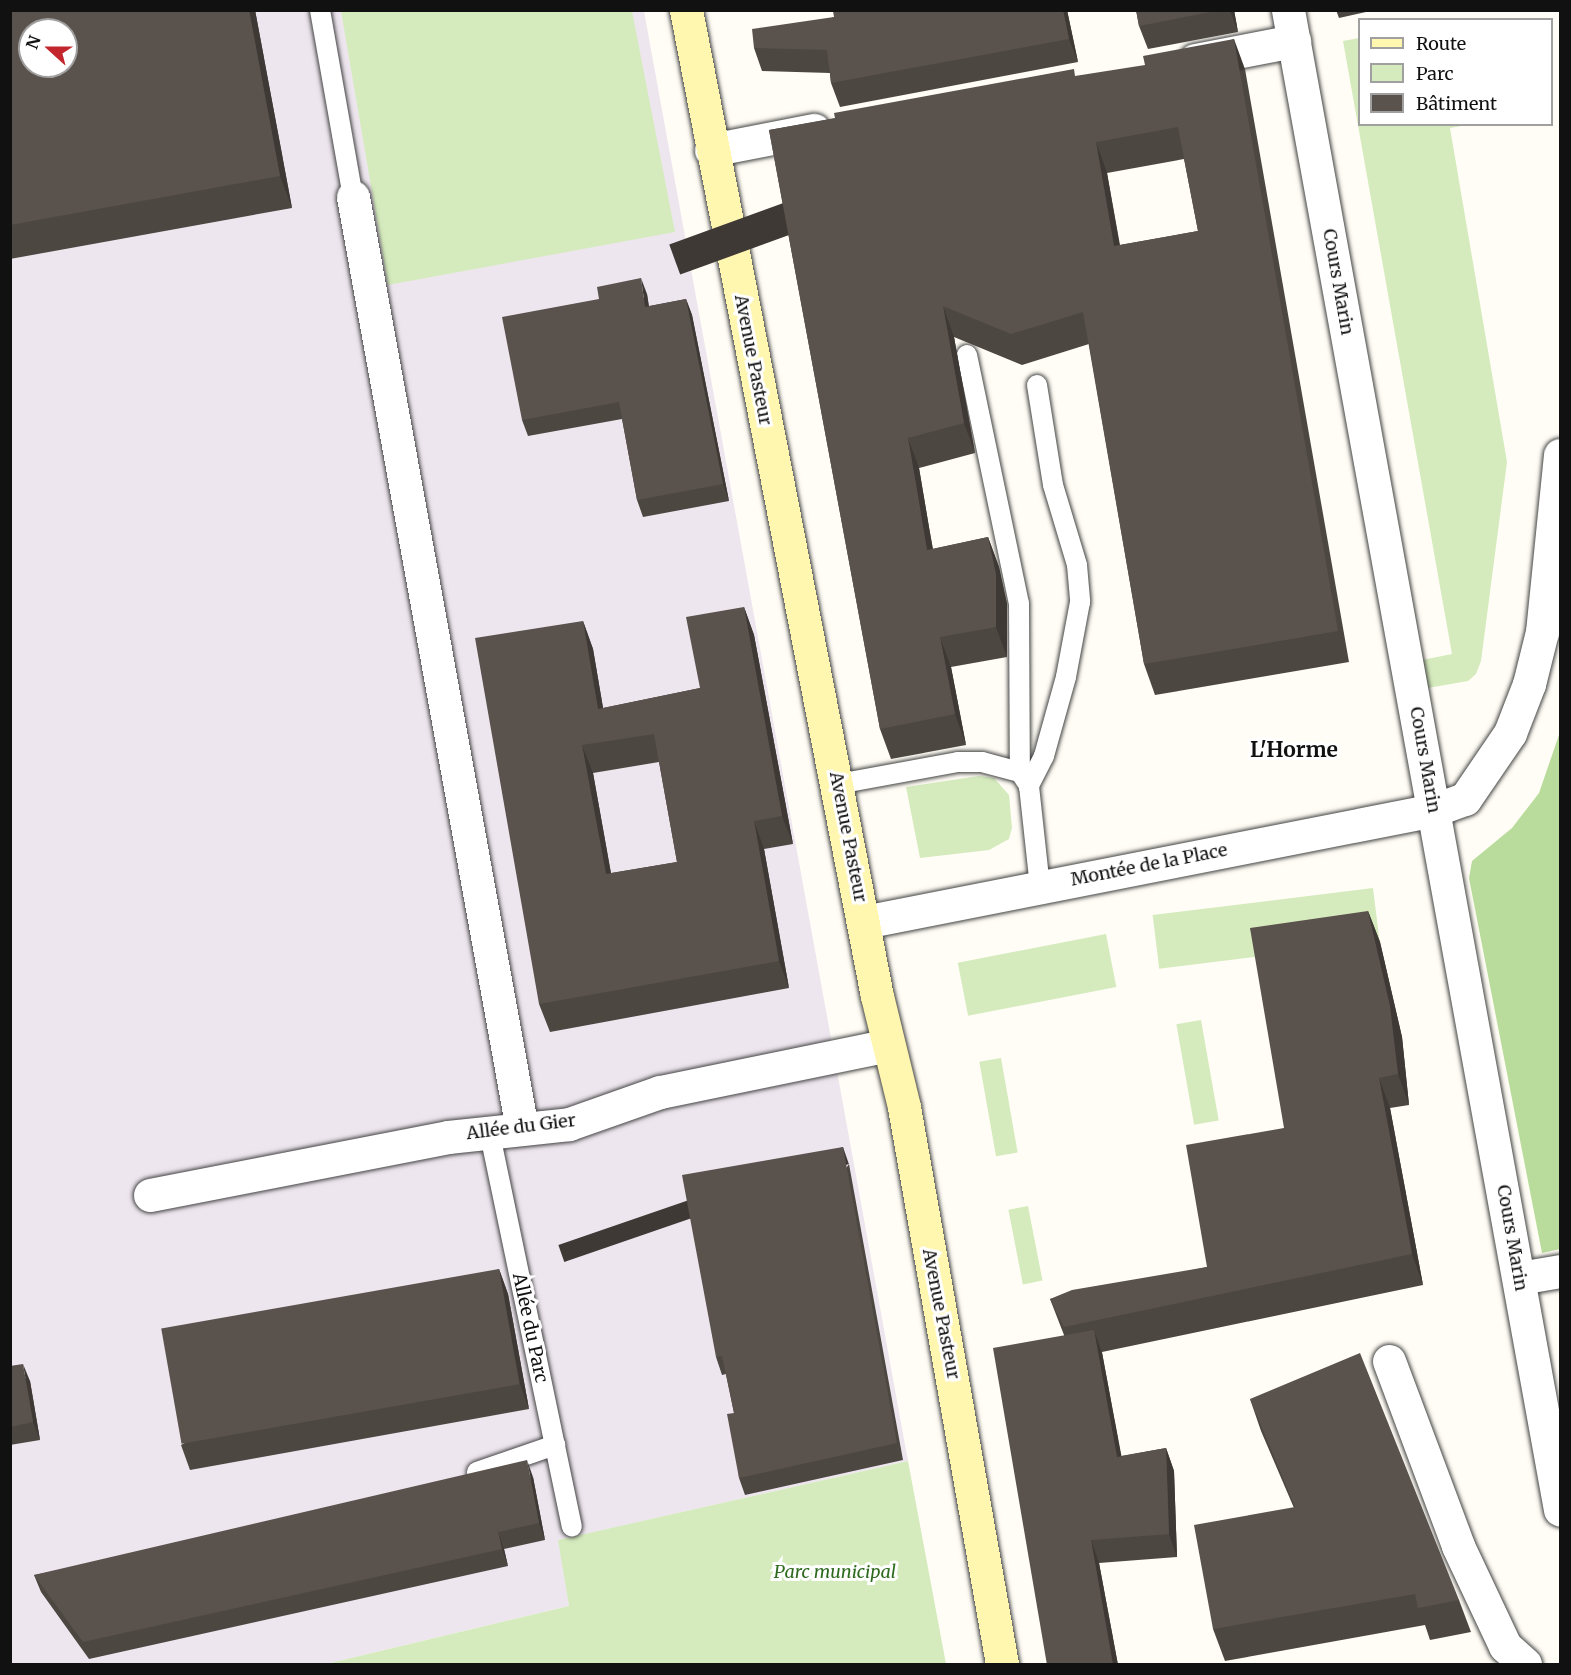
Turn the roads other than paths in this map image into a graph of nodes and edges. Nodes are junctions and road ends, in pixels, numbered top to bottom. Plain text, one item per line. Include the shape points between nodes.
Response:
1 (320, 10) edge
2 (686, 10) edge
3 (1291, 26) edge
4 (1168, 64) edge
5 (843, 125) edge
6 (711, 150) junction
7 (353, 197) joint
8 (967, 355) edge
9 (1037, 385) dead end
10 (1560, 455) edge
11 (1024, 779) junction
12 (838, 784) junction
13 (1434, 810) junction
14 (1040, 887) junction
15 (864, 922) junction
16 (888, 1045) junction
17 (522, 1129) junction
18 (489, 1130) junction
19 (150, 1195) dead end
20 (1560, 1271) edge
21 (1519, 1278) junction
22 (1389, 1361) dead end
23 (555, 1445) junction
24 (477, 1472) edge
25 (1560, 1510) edge
26 (572, 1526) dead end
27 (1002, 1665) edge
28 (1525, 1665) edge

1 - 7 lane
2 - 6 main road, Avenue Pasteur
3 - 4 street
3 - 13 street, Cours Marin
5 - 6 street
6 - 12 main road, Avenue Pasteur
7 - 17 street
8 - 11 lane via 1019,603
9 - 11 lane via 1053,485 1077,565 1080,602 1044,756
10 - 13 street, Montée de la Place via 1542,632 1529,684 1510,733 1477,784 1465,799
11 - 12 lane via 982,762 958,762
11 - 14 lane
12 - 15 main road, Avenue Pasteur
13 - 14 street, Montée de la Place
13 - 21 street, Cours Marin
14 - 15 street, Montée de la Place
15 - 16 main road, Avenue Pasteur
16 - 17 street, Allée du Gier via 660,1092 569,1124
16 - 27 main road, Avenue Pasteur via 904,1107 959,1404
17 - 18 street, Allée du Gier
18 - 19 street, Allée du Gier
18 - 23 lane, Allée du Parc
20 - 21 street
21 - 25 street, Cours Marin
22 - 28 street via 1458,1546 1505,1646
23 - 24 lane
23 - 26 lane, Allée du Parc

